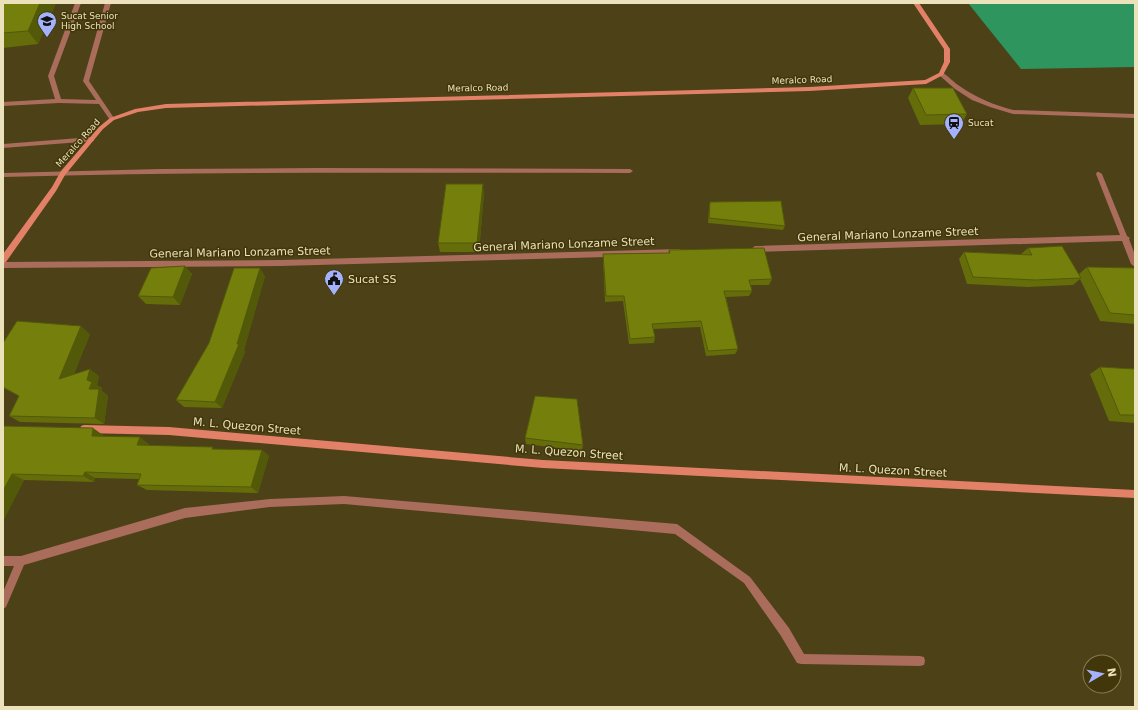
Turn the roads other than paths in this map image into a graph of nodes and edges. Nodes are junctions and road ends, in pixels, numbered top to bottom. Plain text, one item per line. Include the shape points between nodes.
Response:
1 (78, 3) edge
2 (108, 3) edge
3 (916, 3) edge
4 (941, 74) junction
5 (59, 102) junction
6 (100, 102) junction
7 (3, 104) edge
8 (1135, 116) edge
9 (112, 120) junction
10 (92, 139) junction
11 (3, 146) edge
12 (630, 171) dead end
13 (63, 173) junction
14 (1099, 174) dead end
15 (3, 175) edge
16 (1126, 238) junction
17 (744, 250) edge
18 (688, 251) edge
19 (3, 260) edge
20 (1135, 264) edge
21 (3, 265) edge
22 (74, 429) edge
23 (1135, 494) edge
24 (21, 560) junction
25 (3, 561) edge
26 (3, 604) edge
27 (920, 661) dead end

1 - 5 street via 52,76
2 - 6 street via 86,81
3 - 4 main road via 947,49 947,62
4 - 8 street via 964,93 994,108 1013,112
4 - 9 main road, Meralco Road via 926,82 817,88 166,106 137,110
5 - 6 street
5 - 7 street
6 - 9 street
9 - 10 main road, Meralco Road
10 - 11 street
10 - 13 main road, Meralco Road
12 - 13 street via 276,170
13 - 15 street
13 - 19 main road, Meralco Road
14 - 16 street
16 - 17 street, General Mariano Lonzame Street
16 - 20 street
18 - 21 street, General Mariano Lonzame Street via 281,263
22 - 23 main road, M. L. Quezon Street via 169,431 543,464
24 - 25 street
24 - 26 street
24 - 27 street via 185,513 270,503 344,500 678,529 747,580 785,632 800,660

